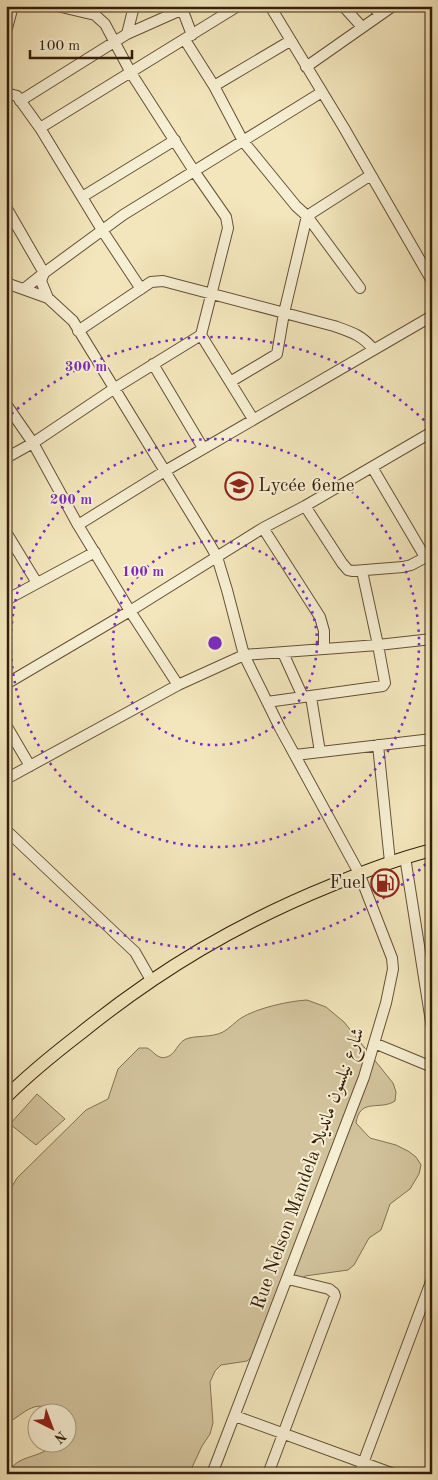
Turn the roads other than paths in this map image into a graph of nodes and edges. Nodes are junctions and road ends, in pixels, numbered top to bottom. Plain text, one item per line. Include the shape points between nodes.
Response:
1 (13, 6) edge
2 (57, 6) edge
3 (134, 6) edge
4 (238, 6) edge
5 (270, 6) edge
6 (343, 6) edge
7 (393, 6) edge
8 (181, 8) edge
9 (79, 9) edge
10 (377, 10) edge
11 (362, 27) junction
12 (6, 32) edge
13 (127, 34) junction
14 (188, 37) junction
15 (290, 41) junction
16 (115, 42) junction
17 (306, 67) junction
18 (131, 73) junction
19 (214, 86) junction
20 (6, 92) edge
21 (322, 92) junction
22 (20, 101) junction
23 (40, 128) junction
24 (174, 140) junction
25 (243, 141) junction
26 (194, 171) junction
27 (371, 174) junction
28 (82, 197) junction
29 (7, 211) edge
30 (307, 216) junction
31 (102, 230) junction
32 (44, 273) junction
33 (432, 281) edge
34 (6, 283) edge
35 (360, 288) dead end
36 (24, 289) junction
37 (141, 289) junction
38 (211, 295) junction
39 (48, 298) junction
40 (284, 313) junction
41 (432, 316) edge
42 (78, 331) junction
43 (201, 335) junction
44 (374, 349) junction
45 (153, 364) junction
46 (230, 382) junction
47 (114, 388) junction
48 (7, 405) edge
49 (253, 419) junction
50 (431, 435) edge
51 (33, 443) junction
52 (203, 448) junction
53 (6, 458) edge
54 (372, 467) junction
55 (165, 471) junction
56 (305, 506) junction
57 (78, 525) junction
58 (263, 528) junction
59 (6, 532) edge
60 (95, 552) junction
61 (429, 556) edge
62 (217, 558) junction
63 (362, 571) junction
64 (37, 583) junction
65 (7, 598) edge
66 (130, 611) junction
67 (432, 639) edge
68 (378, 645) junction
69 (324, 649) junction
70 (283, 653) junction
71 (244, 655) junction
72 (6, 684) edge
73 (178, 685) junction
74 (307, 697) junction
75 (267, 702) junction
76 (6, 725) edge
77 (432, 739) edge
78 (378, 745) junction
79 (320, 752) junction
80 (295, 755) junction
81 (30, 766) junction
82 (6, 779) edge
83 (6, 830) edge
84 (432, 850) edge
85 (405, 857) junction
86 (390, 862) junction
87 (358, 873) junction
88 (151, 980) junction
89 (432, 1028) edge
90 (374, 1043) junction
91 (432, 1067) edge
92 (6, 1097) edge
93 (288, 1279) junction
94 (432, 1279) edge
95 (235, 1416) junction
96 (283, 1434) junction
97 (364, 1462) junction
98 (212, 1474) edge
99 (268, 1474) edge
100 (359, 1474) edge
101 (394, 1474) edge

1 - 12 street
2 - 9 street
3 - 13 street
4 - 14 street
5 - 15 street
6 - 11 street
7 - 10 street
8 - 13 street
8 - 14 street
9 - 16 street via 100,18
10 - 11 street
11 - 17 street
13 - 16 street
14 - 18 street
14 - 19 street
15 - 17 street
15 - 19 street
16 - 18 street
16 - 22 street
17 - 21 street
18 - 23 street
18 - 24 street
19 - 25 street
20 - 22 street via 17,96
21 - 25 street
21 - 27 street
22 - 23 street
23 - 28 street
24 - 26 street
24 - 28 street
25 - 26 street
25 - 30 street
26 - 31 street
26 - 38 street via 228,222
27 - 30 street
27 - 33 street
28 - 31 street
29 - 32 street
30 - 35 street
30 - 40 street
31 - 32 street
31 - 37 street
32 - 36 street
32 - 39 street via 41,281
34 - 36 street
36 - 39 street
37 - 38 street via 151,282 163,281
37 - 42 street
38 - 40 street
38 - 43 street
39 - 42 street, Rue Nelson Mandela شارع نيلسون مانديلا via 74,321
40 - 44 street via 360,336
40 - 46 street via 273,358
41 - 44 street
42 - 47 street, Rue Nelson Mandela شارع نيلسون مانديلا
43 - 45 street
43 - 46 street
44 - 49 street
45 - 47 street
45 - 52 street
46 - 49 street
47 - 51 street
47 - 55 street, Rue Nelson Mandela شارع نيلسون مانديلا
48 - 51 street
49 - 52 street
50 - 54 street
51 - 53 street
51 - 57 street
52 - 55 street
54 - 56 street
54 - 61 street
55 - 57 street
55 - 62 street, Rue Nelson Mandela شارع نيلسون مانديلا
56 - 58 street
56 - 63 street via 348,570
57 - 60 street
58 - 62 street
58 - 69 street via 320,617
59 - 64 street
60 - 64 street
60 - 66 street
61 - 63 street via 403,567
62 - 66 street
62 - 71 street, Rue Nelson Mandela شارع نيلسون مانديلا
63 - 68 street
64 - 65 street
66 - 72 street
66 - 73 street
67 - 68 street
68 - 69 street
68 - 74 street via 383,686
69 - 70 street
70 - 71 street
70 - 74 street
71 - 73 street
71 - 75 street, Rue Nelson Mandela شارع نيلسون مانديلا
73 - 81 street
74 - 75 street
74 - 79 street
75 - 80 street, Rue Nelson Mandela شارع نيلسون مانديلا
76 - 81 street
77 - 78 street
78 - 79 street
78 - 86 street
79 - 80 street
80 - 87 street, Rue Nelson Mandela شارع نيلسون مانديلا
81 - 82 street
83 - 88 street via 135,952
84 - 85 main road
85 - 86 main road
85 - 89 street
86 - 87 main road
87 - 88 main road via 237,928
87 - 90 street, Rue Nelson Mandela شارع نيلسون مانديلا via 392,958 393,968
88 - 92 main road via 78,1035
90 - 91 street
90 - 93 street, Rue Nelson Mandela شارع نيلسون مانديلا
93 - 95 street, Rue Nelson Mandela شارع نيلسون مانديلا
93 - 96 street via 329,1289 335,1296
94 - 97 street
95 - 96 street
95 - 98 street, Rue Nelson Mandela شارع نيلسون مانديلا
96 - 97 street
96 - 99 street
97 - 100 street
97 - 101 street

